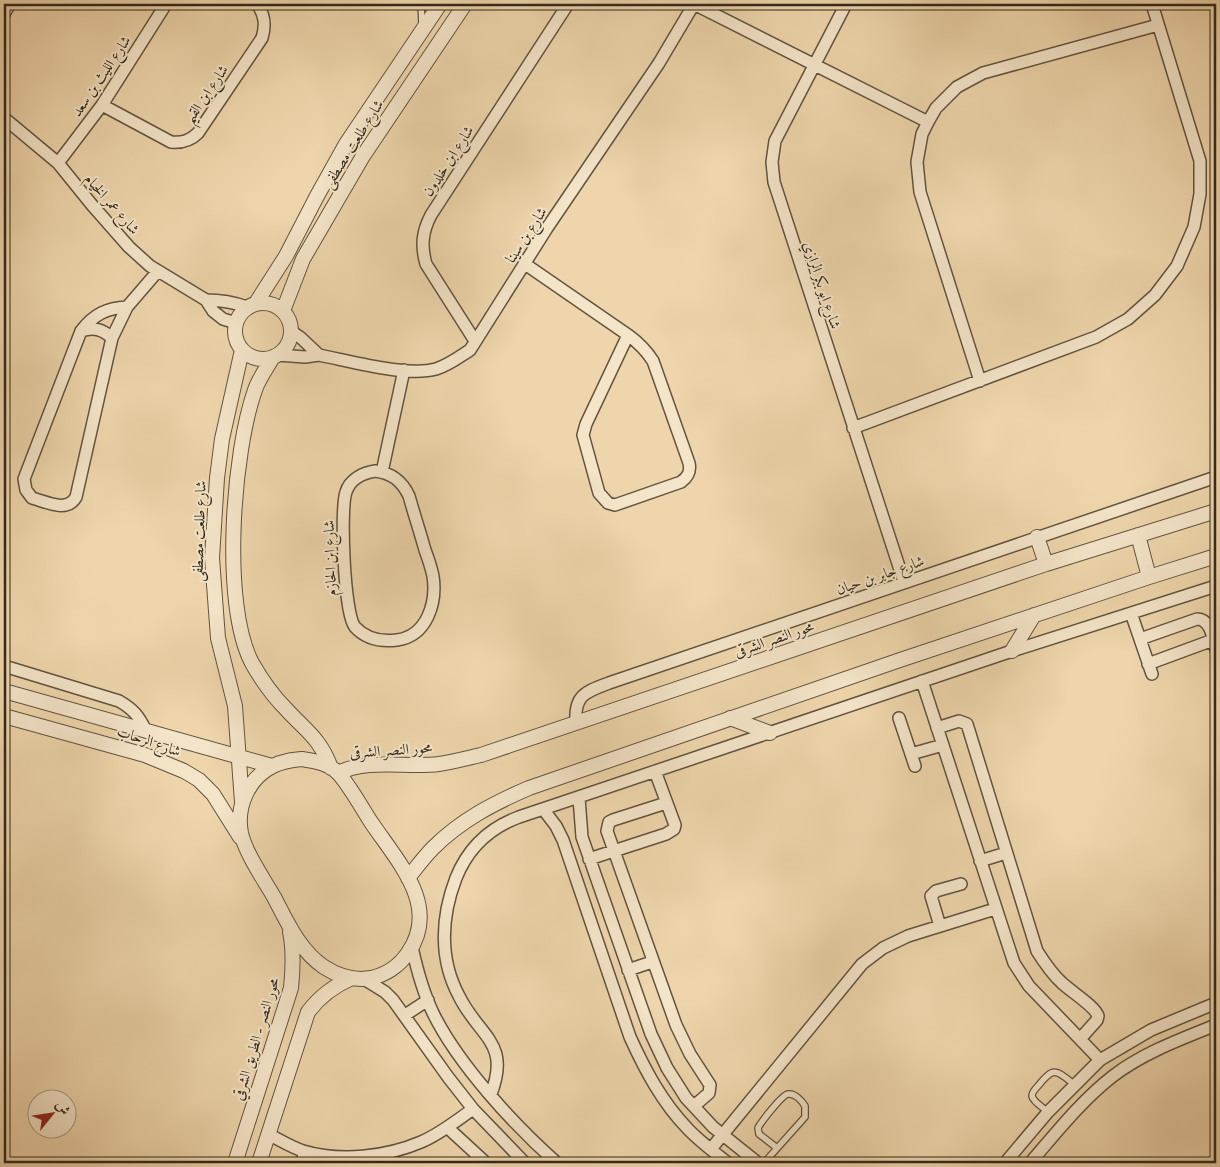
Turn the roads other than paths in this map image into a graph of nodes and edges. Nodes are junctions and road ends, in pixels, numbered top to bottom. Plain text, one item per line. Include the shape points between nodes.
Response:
1 (166, 4) edge
2 (257, 4) edge
3 (421, 4) edge
4 (440, 4) edge
5 (465, 4) edge
6 (568, 4) edge
7 (694, 4) edge
8 (846, 4) edge
9 (1152, 4) edge
10 (1158, 25) junction
11 (423, 30) junction
12 (814, 64) junction
13 (102, 105) junction
14 (4, 118) edge
15 (928, 122) junction
16 (58, 163) junction
17 (525, 264) junction
18 (158, 271) junction
19 (206, 300) junction
20 (252, 305) junction
21 (127, 307) junction
22 (283, 311) junction
23 (236, 324) junction
24 (81, 331) junction
25 (291, 331) junction
26 (628, 335) junction
27 (112, 338) junction
28 (475, 342) junction
29 (242, 350) junction
30 (318, 355) junction
31 (275, 356) junction
32 (404, 370) junction
33 (980, 381) junction
34 (853, 428) junction
35 (382, 472) junction
36 (1216, 476) edge
37 (1216, 511) edge
38 (1138, 535) junction
39 (1037, 537) junction
40 (1216, 556) edge
41 (1046, 564) junction
42 (1149, 577) junction
43 (904, 582) junction
44 (1213, 589) edge
45 (1131, 613) junction
46 (1034, 615) junction
47 (1140, 639) junction
48 (1215, 645) edge
49 (1012, 651) junction
50 (4, 666) edge
51 (922, 681) junction
52 (4, 691) edge
53 (4, 716) edge
54 (730, 718) junction
55 (899, 718) dead end
56 (576, 723) junction
57 (125, 724) junction
58 (937, 728) junction
59 (146, 730) junction
60 (770, 733) junction
61 (943, 745) junction
62 (118, 747) junction
63 (911, 754) junction
64 (238, 756) junction
65 (272, 766) junction
66 (915, 766) dead end
67 (335, 770) junction
68 (656, 772) junction
69 (579, 798) junction
70 (242, 802) junction
71 (666, 803) junction
72 (543, 809) junction
73 (248, 849) junction
74 (614, 852) junction
75 (1006, 853) junction
76 (590, 859) junction
77 (980, 861) junction
78 (408, 878) junction
79 (961, 884) dead end
80 (996, 909) junction
81 (288, 922) junction
82 (940, 926) junction
83 (412, 947) junction
84 (652, 962) junction
85 (628, 970) junction
86 (358, 979) junction
87 (428, 1000) junction
88 (1216, 1003) edge
89 (405, 1015) junction
90 (1216, 1025) edge
91 (1080, 1039) junction
92 (1100, 1060) junction
93 (1075, 1084) junction
94 (491, 1094) junction
95 (254, 1104) junction
96 (694, 1106) junction
97 (473, 1109) junction
98 (276, 1112) junction
99 (1048, 1112) junction
100 (448, 1128) junction
101 (268, 1134) junction
102 (723, 1135) junction
103 (777, 1148) junction
104 (711, 1149) junction
105 (302, 1151) junction
106 (235, 1163) edge
107 (259, 1163) edge
108 (299, 1163) edge
109 (486, 1163) edge
110 (525, 1163) edge
111 (557, 1163) edge
112 (728, 1163) edge
113 (758, 1163) edge
114 (764, 1163) edge
115 (1006, 1163) edge
116 (1030, 1163) edge

1 - 13 street, شارع الليث بن سعد
2 - 13 street, شارع ابن القيم via 265,19 262,38 198,133 186,142 171,142
3 - 11 lane
4 - 11 street, شارع طلعت مصطفى
5 - 22 street, شارع طلعت مصطفى via 362,156 304,260
6 - 28 street, شارع ابن خلدون via 425,227 422,239 426,264
7 - 12 street
7 - 17 street, شارع بن سينا via 659,63
8 - 12 street, شارع ابو بكر الرازي
9 - 10 street
10 - 15 street via 983,73 957,87 936,108
10 - 33 street via 1200,161 1200,194 1194,227 1182,258 1155,295 1128,319 1096,337
11 - 20 street, شارع طلعت مصطفى via 346,144 286,256
12 - 15 street
12 - 34 street, شارع ابو بكر الرازي via 775,141 774,182
13 - 16 street, شارع الليث بن سعد
14 - 16 street, شارع عمر الخيام
15 - 33 street via 922,134 917,162 920,192
16 - 18 street, شارع عمر الخيام via 129,247
17 - 26 street
17 - 28 street, شارع بن سينا
18 - 19 street, شارع عمر الخيام
18 - 21 street
19 - 20 street, شارع عمر الخيام
19 - 23 street, شارع عمر الخيام via 213,311
20 - 22 street via 270,304
20 - 23 street via 242,312
21 - 24 street via 101,312
21 - 27 street
22 - 25 street
23 - 29 street via 237,342
24 - 27 street via 98,328
24 - 27 street via 24,479 32,498 61,506 71,504 76,497
25 - 30 street
25 - 31 street via 287,345
26 - 26 street via 653,361 690,468 688,476 681,482 615,505 608,503 599,493 583,435
28 - 32 street, شارع بن سينا via 470,350 437,369
29 - 31 street via 262,359
29 - 64 street, شارع طلعت مصطفى via 221,449 212,558 218,638 235,706
30 - 31 street, شارع بن سينا
30 - 32 street, شارع بن سينا
31 - 67 street via 250,405 237,477 234,550 239,623 252,663 272,693 315,737
32 - 35 street
33 - 34 street
34 - 43 street, شارع ابو بكر الرازي
35 - 35 street, شارع ابن الحازم via 359,476 346,492 345,580 354,626 368,637 385,642 403,640 427,620 433,598 433,576 405,486
36 - 39 street, شارع جابر بن حيان
37 - 38 street, محور النصر الشرقى
38 - 41 street, محور النصر الشرقى
38 - 42 street
39 - 41 street
39 - 43 street, شارع جابر بن حيان
40 - 42 street
41 - 56 street, محور النصر الشرقى
42 - 46 street
43 - 56 street, شارع جابر بن حيان via 594,689 582,696 575,709
44 - 45 street
45 - 47 street
45 - 49 street
46 - 49 street
46 - 54 street
47 - 48 street via 1196,619 1206,621
47 - 48 street via 1150,669
49 - 51 street
50 - 59 street via 119,701 131,708
51 - 58 street
51 - 60 street
52 - 57 street, شارع الرحاب
53 - 62 street, شارع الرحاب
54 - 60 street
54 - 78 street via 538,784 493,803 461,823 432,848
55 - 63 street
56 - 67 street, محور النصر الشرقى via 481,755 438,764
57 - 59 street, شارع الرحاب
57 - 62 street
58 - 61 street
58 - 75 street via 960,721 967,724
59 - 64 street, شارع الرحاب
60 - 68 street
61 - 63 street
61 - 77 street
62 - 73 street, شارع الرحاب via 169,764 199,780 227,813
63 - 66 street
64 - 65 street, شارع الرحاب
64 - 70 street, شارع طلعت مصطفى
65 - 67 street via 302,759
65 - 70 street via 252,783
67 - 78 street
68 - 69 street
68 - 71 street
69 - 72 street
69 - 76 street via 580,830
70 - 73 street, شارع طلعت مصطفى via 241,833
71 - 74 street via 609,822 607,831
71 - 74 street via 675,825 671,833
72 - 94 street via 508,821 480,840 460,869 446,906 444,934 449,974 464,1006 491,1041 497,1056 498,1073
72 - 104 street via 563,840 642,1064 673,1112
73 - 81 street
74 - 76 street
74 - 84 street
75 - 77 street
75 - 91 street via 1036,951 1060,981 1097,1011 1097,1020
76 - 85 street
77 - 80 street
78 - 83 street via 419,900 420,912 419,930
79 - 82 street via 936,891 931,896
80 - 82 street
80 - 91 street via 1021,975
81 - 86 street via 303,947 324,967
81 - 95 street, محور النصر - الطريق الشرقي via 294,966 291,988
82 - 102 street via 900,939 862,964
83 - 86 street via 397,966 375,977
83 - 87 street
84 - 85 street
84 - 96 street via 676,1025 710,1085 708,1093
85 - 96 street via 666,1068
86 - 89 street via 385,992
86 - 98 street via 327,991 308,1012
87 - 89 street
87 - 94 street via 443,1030
88 - 92 street via 1151,1030
89 - 97 street
90 - 116 street via 1160,1048 1113,1076 1068,1118
91 - 92 street
92 - 93 street
93 - 99 street
93 - 99 lane via 1059,1072 1047,1074 1032,1096
94 - 111 street
95 - 98 street
95 - 106 street, محور النصر - الطريق الشرقي
96 - 102 street
97 - 100 street
97 - 110 street
98 - 101 street
99 - 115 street
100 - 105 street via 392,1152 323,1156
100 - 109 street
101 - 105 street
101 - 107 street
102 - 104 street
102 - 113 street
103 - 103 lane via 805,1117 803,1103 791,1094 782,1098 758,1128 759,1134
103 - 114 lane
104 - 112 street
105 - 108 lane

